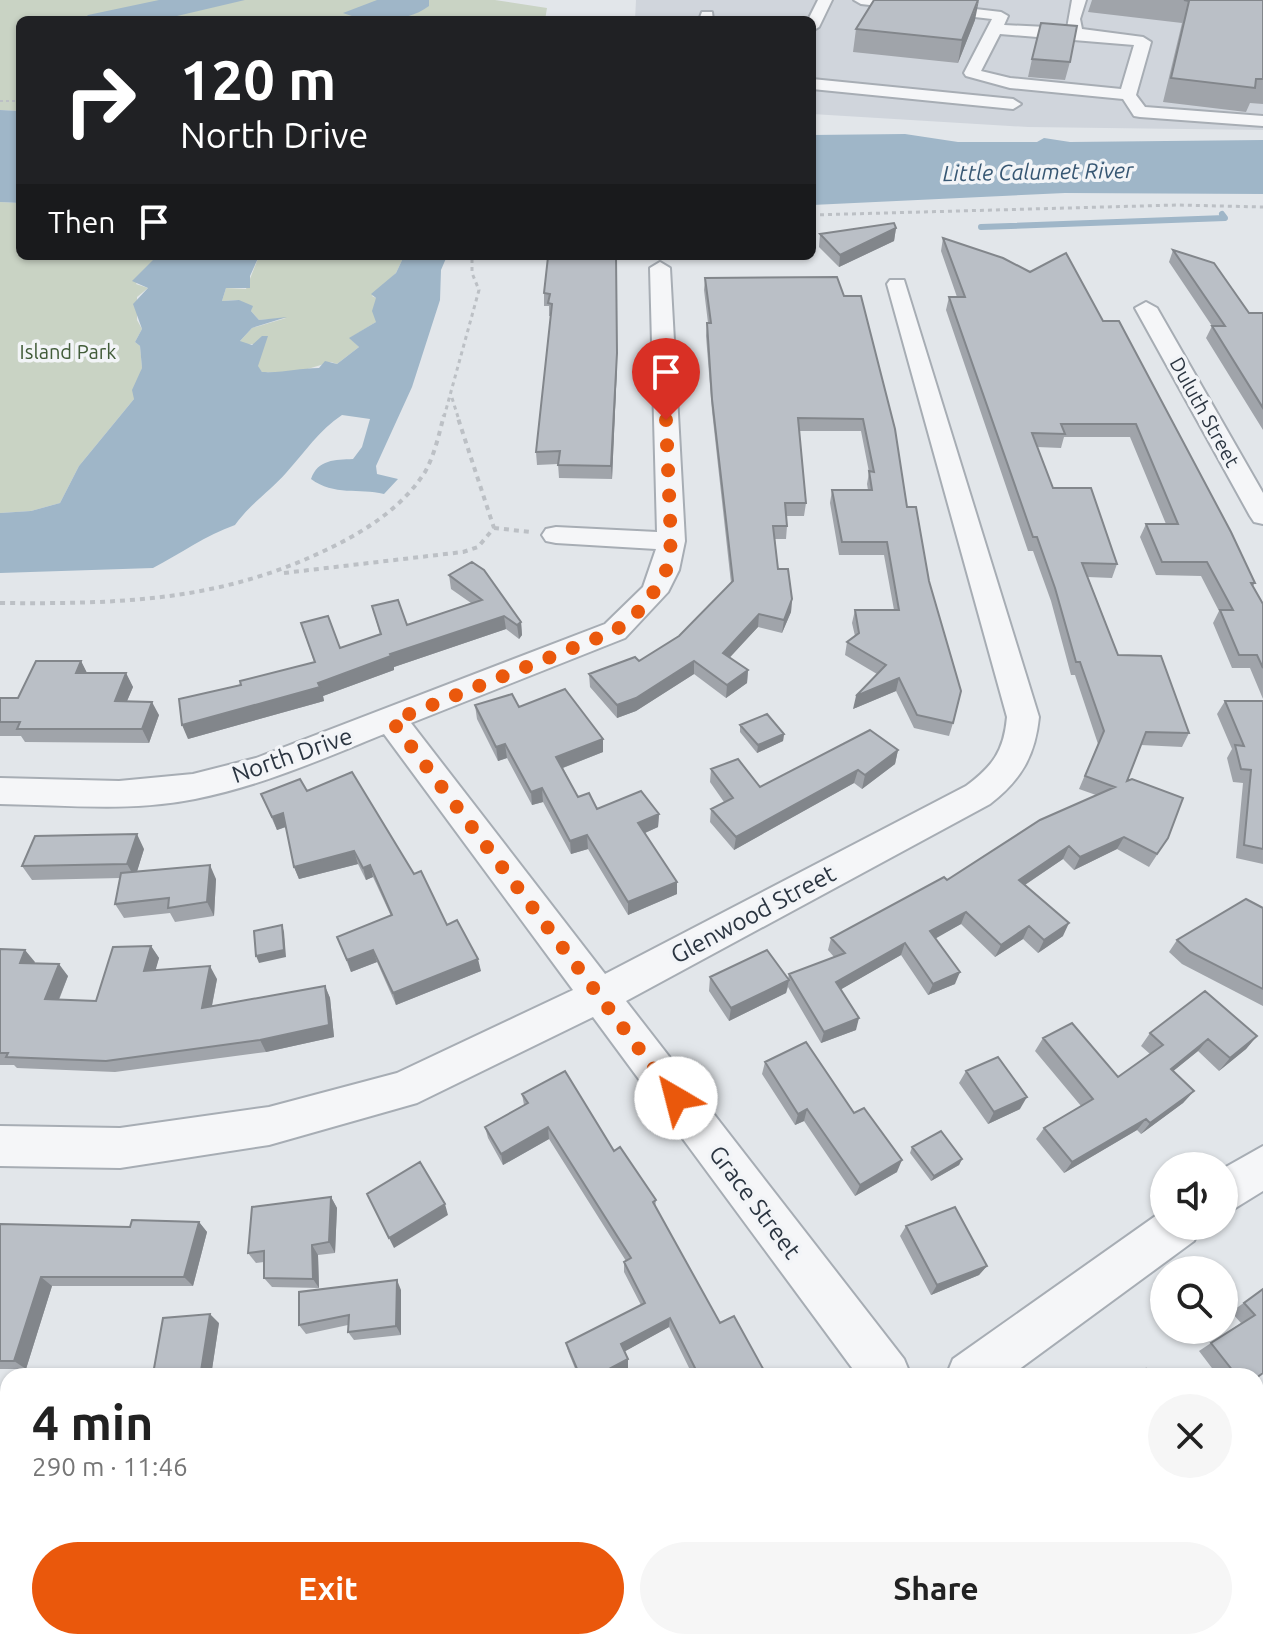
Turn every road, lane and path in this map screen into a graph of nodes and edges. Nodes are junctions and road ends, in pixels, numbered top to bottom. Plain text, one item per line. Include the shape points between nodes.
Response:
1 (825, 0) edge
2 (861, 0) edge
3 (1079, 0) edge
4 (816, 19) edge
5 (996, 29) junction
6 (1075, 33) junction
7 (972, 73) junction
8 (816, 84) edge
9 (1128, 95) junction
10 (964, 97) junction
11 (1013, 104) dead end
12 (1263, 121) edge
13 (1263, 207) edge
14 (816, 215) edge
15 (472, 260) edge
16 (660, 268) dead end
17 (897, 284) dead end
18 (1146, 308) dead end
19 (452, 397) junction
20 (1263, 516) edge
21 (494, 528) junction
22 (556, 535) joint
23 (671, 541) junction
24 (278, 573) junction
25 (0, 603) edge
26 (392, 721) junction
27 (0, 791) edge
28 (599, 996) junction
29 (0, 1146) edge
30 (1263, 1166) edge
31 (1238, 1184) edge
32 (1159, 1240) edge
33 (881, 1368) edge
34 (981, 1368) edge

1 - 4 street
2 - 5 street via 1001,16
3 - 6 street
5 - 6 street
5 - 7 street
6 - 9 street via 1143,42
7 - 9 street via 1010,83
7 - 10 street
8 - 10 street
9 - 12 street via 1140,112
10 - 11 street
13 - 14 path
15 - 19 path via 479,290
16 - 23 street, North Drive
17 - 28 street, Glenwood Street via 1023,717 1020,748 1006,774 978,795
18 - 20 street, Duluth Street
19 - 21 path
19 - 24 path via 429,465 394,507 350,539
21 - 22 path
21 - 24 path via 478,547 463,552
22 - 23 street
23 - 26 street, North Drive via 668,567 646,605 615,631
24 - 25 path via 165,600
26 - 27 street, North Drive via 263,769 193,787 119,794
26 - 28 street, Grace Street
28 - 29 street, Glenwood Street via 403,1090 269,1126 120,1148
28 - 33 street, Grace Street
30 - 31 street
32 - 34 street

